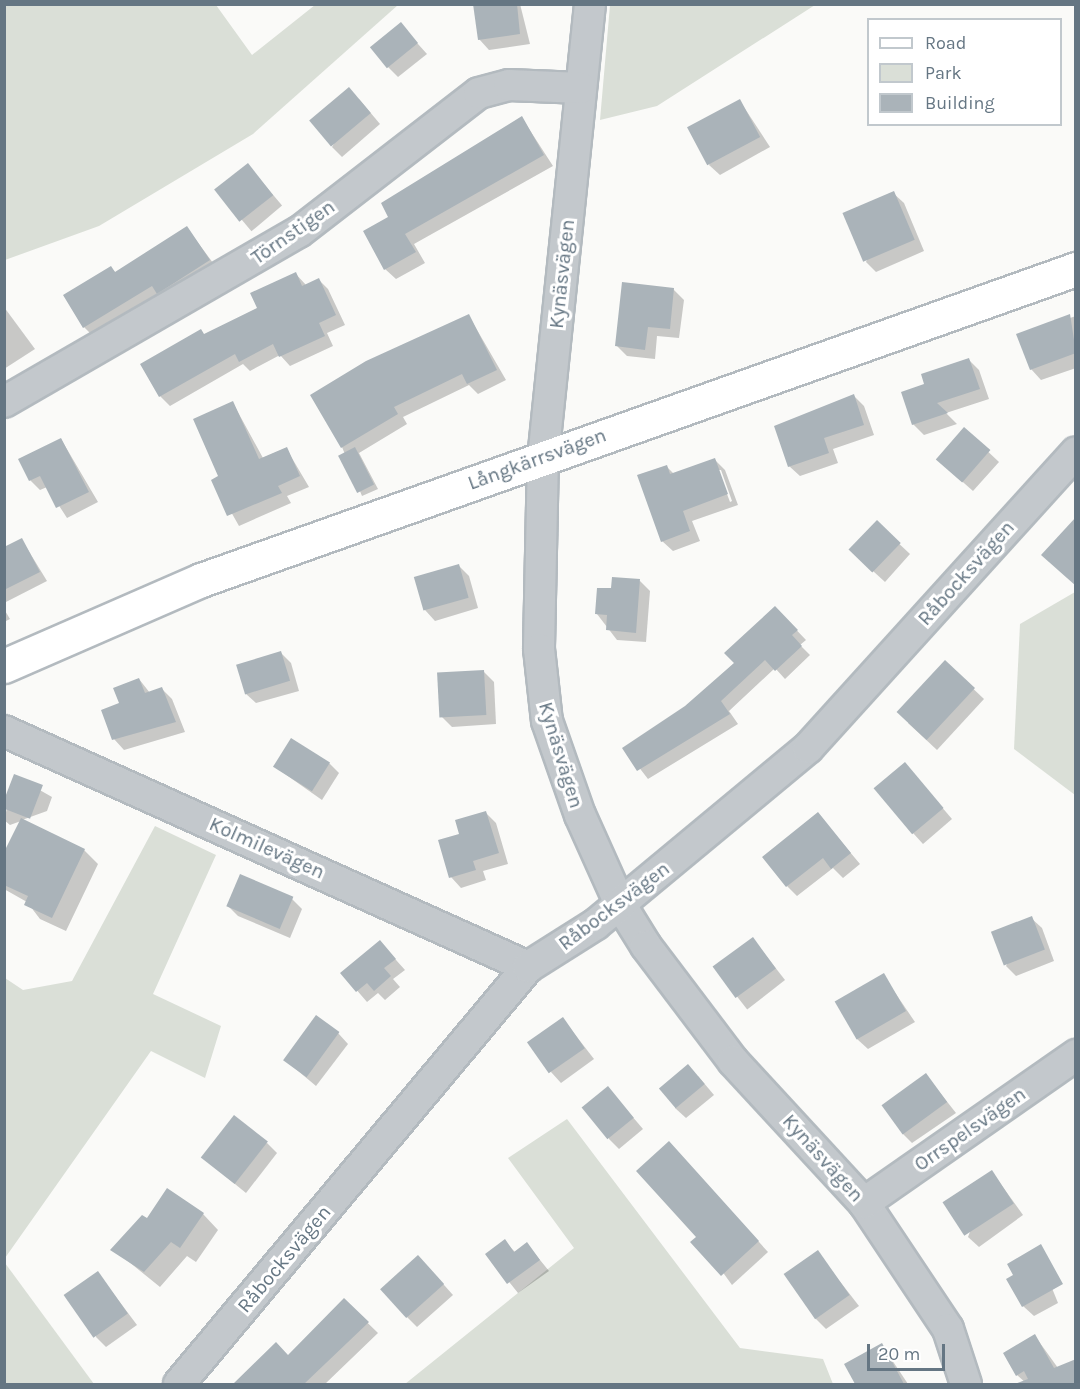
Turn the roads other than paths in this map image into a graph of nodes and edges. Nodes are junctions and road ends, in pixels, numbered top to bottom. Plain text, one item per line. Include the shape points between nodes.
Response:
1 (590, 4) edge
2 (581, 88) junction
3 (1076, 269) edge
4 (4, 402) edge
5 (1076, 452) edge
6 (543, 456) junction
7 (4, 666) edge
8 (4, 731) edge
9 (620, 904) junction
10 (528, 967) junction
11 (1076, 1055) edge
12 (864, 1203) junction
13 (179, 1384) edge
14 (966, 1384) edge

1 - 2 street, Kynäsvägen
2 - 4 street, Törnstigen via 509,85 479,93 298,232
2 - 6 street, Kynäsvägen
3 - 6 street, Långkärrsvägen
5 - 9 street, Råbocksvägen via 808,748
6 - 7 street, Långkärrsvägen via 201,580
6 - 9 street, Kynäsvägen via 540,685 567,787
8 - 10 street, Kolmilevägen
9 - 10 street, Råbocksvägen
9 - 12 street, Kynäsvägen via 671,983 733,1061
10 - 13 street, Råbocksvägen
11 - 12 street, Orrspelsvägen
12 - 14 street, Kynäsvägen via 948,1329

